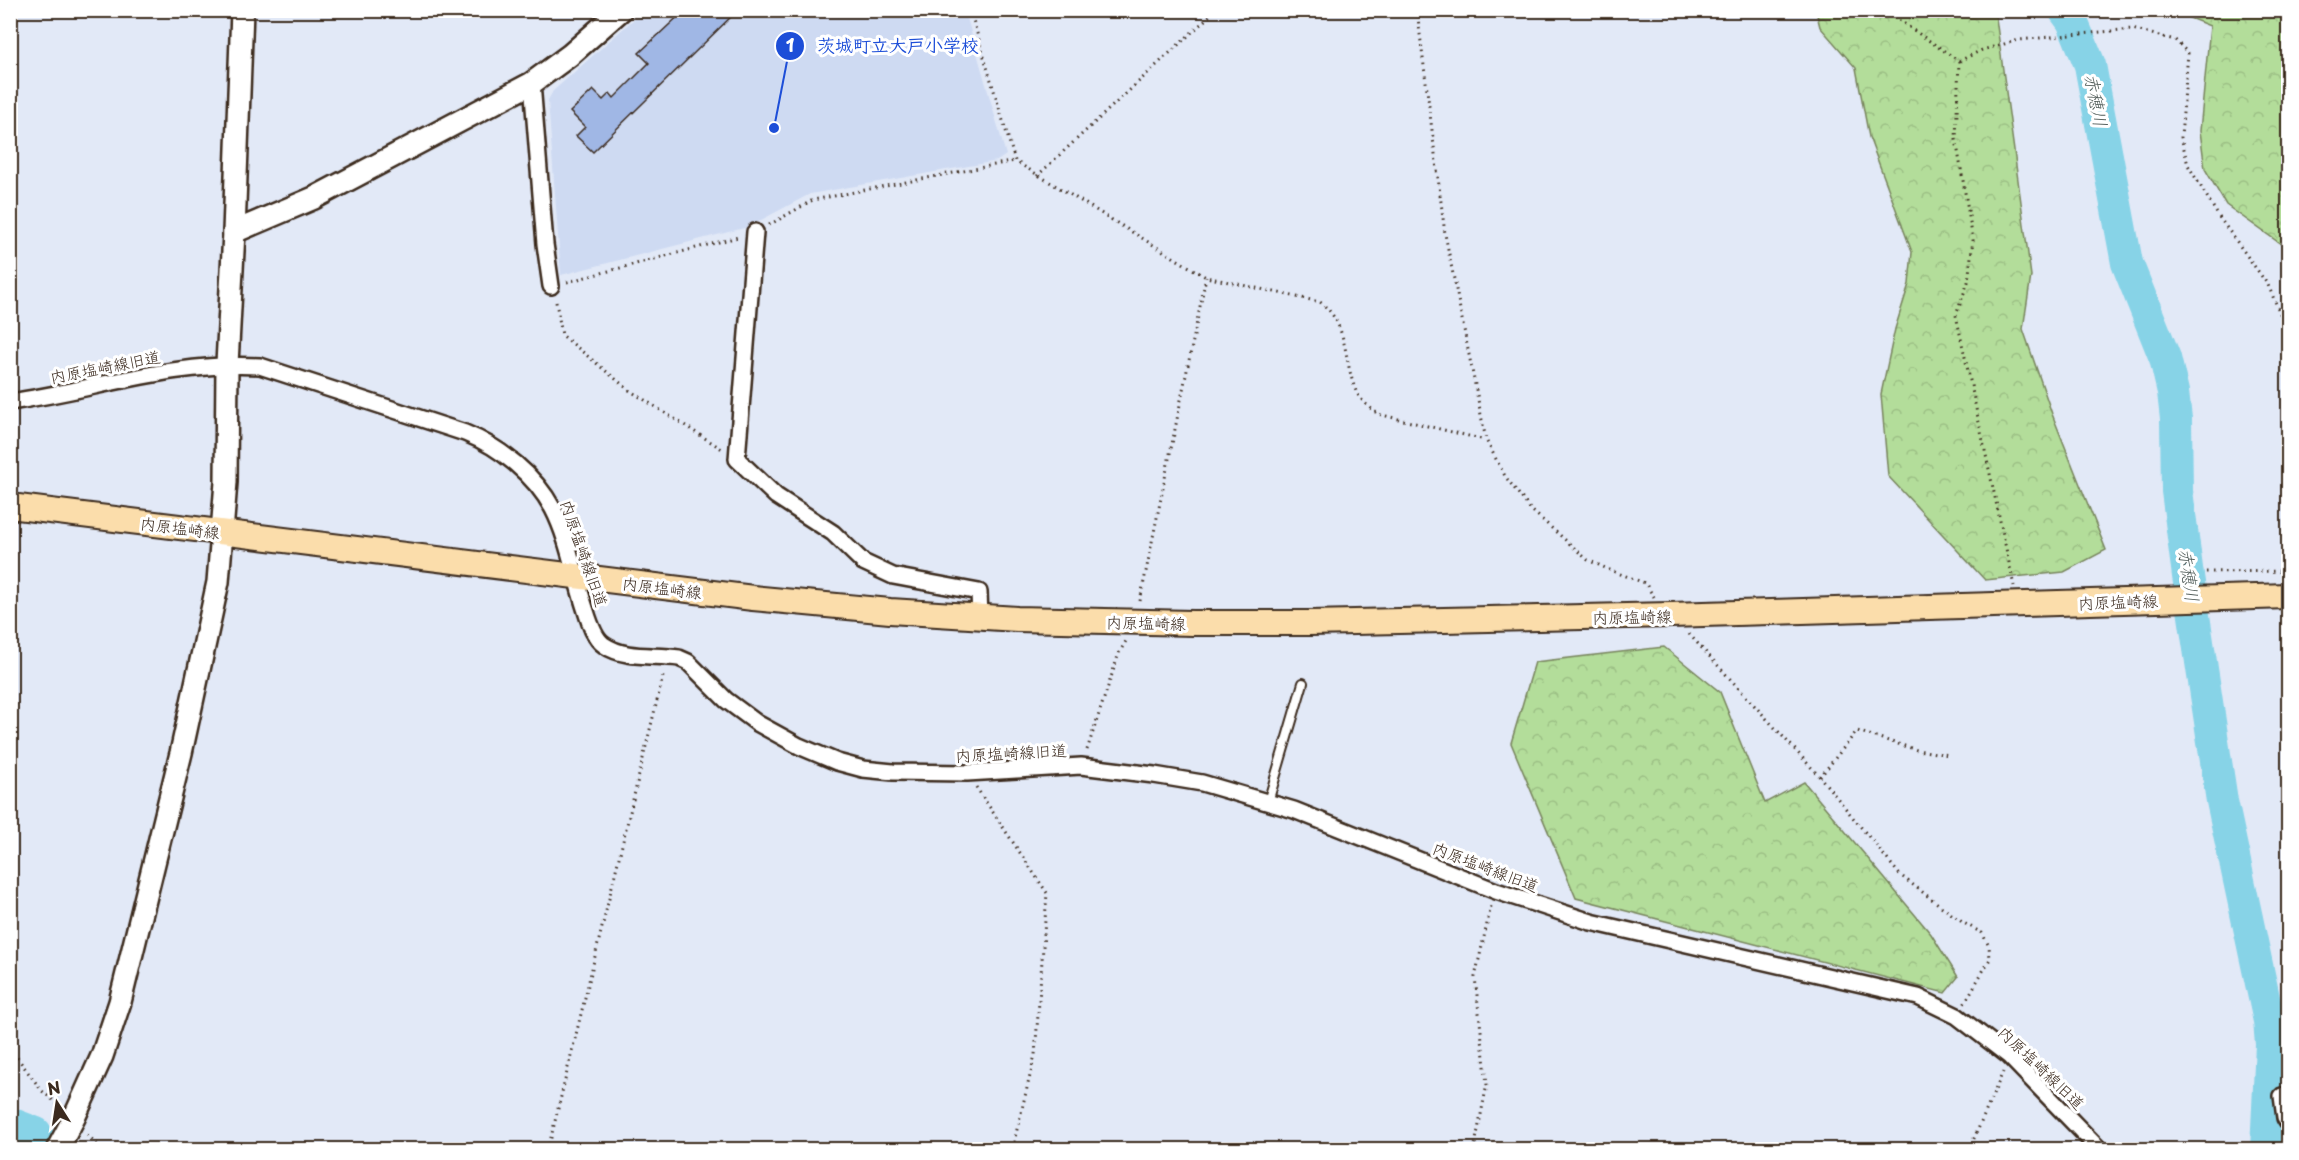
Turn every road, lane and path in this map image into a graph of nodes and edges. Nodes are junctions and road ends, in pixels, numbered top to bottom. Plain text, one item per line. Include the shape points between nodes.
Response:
1 (242, 10) edge
2 (621, 10) edge
3 (970, 10) edge
4 (1216, 10) edge
5 (1417, 10) edge
6 (1884, 10) edge
7 (1959, 61) junction
8 (532, 83) junction
9 (1015, 161) junction
10 (1037, 176) junction
11 (234, 232) junction
12 (755, 232) junction
13 (1206, 278) junction
14 (551, 286) junction
15 (2289, 332) edge
16 (227, 364) junction
17 (10, 402) edge
18 (1486, 440) junction
19 (737, 459) junction
20 (10, 506) edge
21 (223, 533) junction
22 (2289, 571) edge
23 (2206, 572) dead end
24 (575, 576) junction
25 (2289, 596) edge
26 (2019, 604) junction
27 (1670, 615) junction
28 (980, 617) junction
29 (1136, 622) junction
30 (669, 656) junction
31 (1303, 683) dead end
32 (1948, 755) dead end
33 (1081, 766) junction
34 (967, 773) junction
35 (1820, 777) junction
36 (1268, 802) junction
37 (1496, 891) junction
38 (1957, 1016) junction
39 (10, 1048) edge
40 (2009, 1056) junction
41 (2282, 1096) dead end
42 (71, 1124) junction
43 (2289, 1124) edge
44 (57, 1149) edge
45 (104, 1149) edge
46 (548, 1149) edge
47 (1012, 1149) edge
48 (1474, 1149) edge
49 (1969, 1149) edge
50 (2100, 1149) edge

1 - 11 street
2 - 8 street
3 - 9 path
4 - 10 path
5 - 18 path via 1445,234
6 - 7 path
7 - 15 path via 2019,40 2132,29 2175,40 2188,53 2181,137 2188,165 2219,217 2268,285
7 - 26 path via 1956,139 1973,240 1968,282 1956,315
8 - 11 street via 324,193
8 - 14 street via 544,244
9 - 10 path
9 - 12 path via 813,200
10 - 13 path
11 - 16 street
12 - 14 path
12 - 19 street
13 - 18 path via 1320,302 1338,321 1356,392 1366,405 1378,414
13 - 29 path
14 - 19 path via 562,335 630,390
16 - 17 street, 内原塩崎線旧道
16 - 21 street
16 - 24 street, 内原塩崎線旧道 via 276,370 485,441 504,454 544,495 560,526
18 - 27 path via 1505,476 1530,509 1588,560 1646,583
19 - 28 street via 776,496 833,533 863,562 893,576 979,592
20 - 21 main road, 内原塩崎線
21 - 24 main road, 内原塩崎線
21 - 42 street via 204,651 132,960 112,1032
22 - 23 path
24 - 28 main road, 内原塩崎線 via 822,605
24 - 30 street, 内原塩崎線旧道 via 601,644 620,654
25 - 26 main road, 内原塩崎線
26 - 27 main road, 内原塩崎線
27 - 29 main road, 内原塩崎線 via 1310,623
27 - 35 path
28 - 29 main road, 内原塩崎線
29 - 33 path via 1119,653
30 - 34 street, 内原塩崎線旧道 via 688,662 726,700 757,723 837,762 893,772
30 - 46 path
31 - 36 lane
32 - 35 path via 1917,750 1857,731
33 - 34 street, 内原塩崎線旧道
33 - 36 street, 内原塩崎線旧道 via 1202,783
34 - 47 path via 1047,893 1035,1055
35 - 38 path via 1900,875 1982,933 1990,959
36 - 37 street, 内原塩崎線旧道
37 - 38 street, 内原塩崎線旧道 via 1591,922 1918,997
37 - 48 path via 1475,977 1487,1084
38 - 40 street, 内原塩崎線旧道
39 - 42 path
40 - 49 path
40 - 50 street, 内原塩崎線旧道
41 - 43 street
42 - 44 street
42 - 45 path

